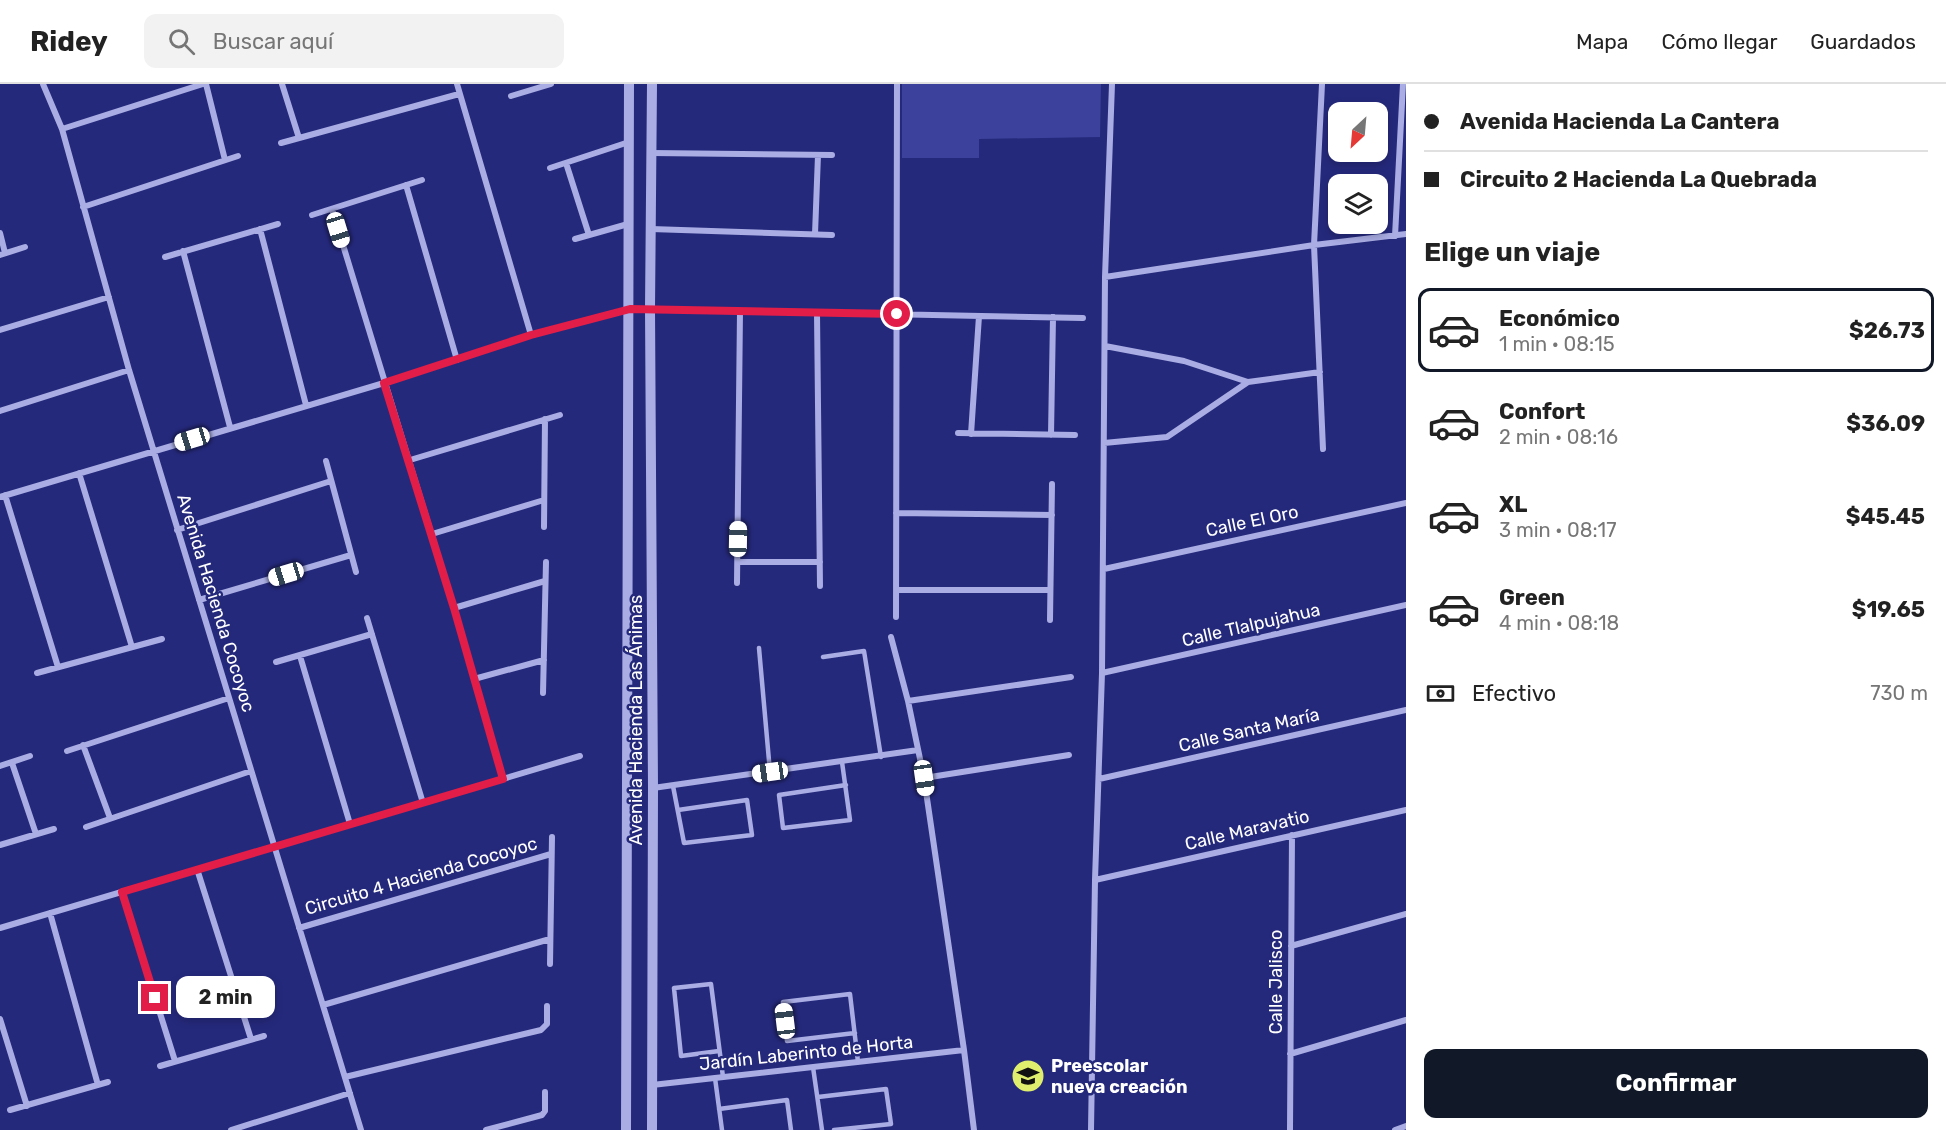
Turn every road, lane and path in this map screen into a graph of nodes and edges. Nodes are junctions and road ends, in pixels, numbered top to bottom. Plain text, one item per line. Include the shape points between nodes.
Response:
1 (43, 84) edge
2 (205, 84) edge
3 (282, 84) edge
4 (457, 84) edge
5 (629, 84) edge
6 (652, 84) edge
7 (897, 84) edge
8 (1112, 84) edge
9 (1322, 84) edge
10 (1403, 84) edge
11 (547, 85) edge
12 (459, 94) junction
13 (511, 96) dead end
14 (62, 129) junction
15 (299, 138) junction
16 (629, 142) junction
17 (281, 143) dead end
18 (1403, 146) edge
19 (651, 153) junction
20 (818, 155) junction
21 (832, 155) dead end
22 (238, 156) dead end
23 (225, 160) junction
24 (566, 163) junction
25 (550, 168) dead end
26 (422, 180) dead end
27 (406, 185) junction
28 (83, 207) junction
29 (332, 209) junction
30 (312, 215) dead end
31 (278, 224) dead end
32 (628, 224) junction
33 (260, 229) junction
34 (651, 229) junction
35 (0, 233) edge
36 (815, 234) junction
37 (1406, 234) edge
38 (832, 235) dead end
39 (589, 236) junction
40 (1395, 236) junction
41 (575, 239) dead end
42 (1314, 245) junction
43 (25, 247) dead end
44 (183, 252) junction
45 (3, 254) edge
46 (165, 257) dead end
47 (1105, 277) junction
48 (109, 297) junction
49 (630, 309) junction
50 (650, 309) junction
51 (740, 311) junction
52 (818, 312) junction
53 (897, 314) junction
54 (979, 316) junction
55 (1053, 317) junction
56 (1083, 318) dead end
57 (0, 330) edge
58 (531, 335) junction
59 (1105, 346) junction
60 (457, 360) junction
61 (129, 370) junction
62 (1320, 372) junction
63 (1248, 382) junction
64 (384, 383) junction
65 (306, 405) junction
66 (0, 411) edge
67 (560, 415) dead end
68 (546, 419) junction
69 (230, 427) junction
70 (958, 433) dead end
71 (971, 434) junction
72 (1051, 435) junction
73 (1075, 435) dead end
74 (1104, 443) junction
75 (1323, 449) dead end
76 (154, 450) junction
77 (410, 460) junction
78 (326, 461) dead end
79 (80, 473) junction
80 (331, 482) junction
81 (1052, 484) dead end
82 (3, 496) edge
83 (544, 500) junction
84 (1406, 503) edge
85 (896, 513) junction
86 (1052, 515) junction
87 (544, 527) dead end
88 (177, 530) junction
89 (432, 534) junction
90 (351, 555) junction
91 (546, 562) dead end
92 (738, 562) junction
93 (820, 562) junction
94 (1104, 569) junction
95 (356, 572) dead end
96 (545, 581) junction
97 (737, 583) dead end
98 (820, 586) dead end
99 (896, 590) junction
100 (1050, 590) junction
101 (199, 600) junction
102 (1406, 605) edge
103 (454, 608) junction
104 (896, 617) dead end
105 (367, 618) dead end
106 (1050, 620) dead end
107 (372, 634) junction
108 (891, 637) dead end
109 (162, 639) dead end
110 (132, 647) junction
111 (759, 648) dead end
112 (300, 656) junction
113 (823, 657) dead end
114 (544, 660) junction
115 (276, 662) dead end
116 (58, 667) junction
117 (37, 673) dead end
118 (1102, 673) junction
119 (1071, 677) dead end
120 (474, 679) junction
121 (543, 693) dead end
122 (229, 698) junction
123 (908, 702) junction
124 (1406, 710) edge
125 (82, 745) junction
126 (918, 750) junction
127 (68, 751) dead end
128 (1069, 755) dead end
129 (30, 756) dead end
130 (580, 756) dead end
131 (881, 757) junction
132 (842, 762) junction
133 (12, 763) junction
134 (0, 766) edge
135 (251, 771) junction
136 (770, 772) junction
137 (924, 778) junction
138 (503, 779) junction
139 (1100, 779) junction
140 (846, 785) junction
141 (673, 786) junction
142 (653, 788) junction
143 (423, 803) junction
144 (678, 810) junction
145 (1406, 810) edge
146 (110, 818) junction
147 (350, 824) junction
148 (86, 826) dead end
149 (54, 829) dead end
150 (36, 834) junction
151 (1292, 835) junction
152 (552, 837) dead end
153 (0, 845) edge
154 (274, 846) junction
155 (551, 854) junction
156 (197, 869) junction
157 (1095, 880) junction
158 (122, 892) junction
159 (50, 913) junction
160 (1406, 914) edge
161 (0, 928) edge
162 (299, 928) junction
163 (550, 939) junction
164 (1291, 946) junction
165 (550, 964) dead end
166 (323, 1005) junction
167 (547, 1006) dead end
168 (0, 1019) edge
169 (1406, 1020) edge
170 (855, 1033) junction
171 (264, 1036) dead end
172 (251, 1040) junction
173 (964, 1050) junction
174 (719, 1051) junction
175 (1290, 1054) junction
176 (175, 1061) junction
177 (858, 1062) junction
178 (160, 1066) dead end
179 (813, 1067) junction
180 (345, 1077) junction
181 (723, 1077) junction
182 (715, 1078) junction
183 (108, 1082) dead end
184 (98, 1085) junction
185 (651, 1085) junction
186 (545, 1092) dead end
187 (350, 1093) junction
188 (818, 1096) junction
189 (27, 1106) junction
190 (719, 1109) junction
191 (10, 1110) dead end
192 (1406, 1126) edge
193 (231, 1130) edge
194 (361, 1130) edge
195 (486, 1130) edge
196 (626, 1130) edge
197 (652, 1130) edge
198 (722, 1130) edge
199 (791, 1130) edge
200 (822, 1130) edge
201 (834, 1130) edge
202 (974, 1130) edge
203 (1091, 1130) edge
204 (1290, 1130) edge
205 (1395, 1130) edge

1 - 14 street, Avenida Hacienda Cocoyoc
2 - 14 street
2 - 23 street
3 - 15 street
4 - 12 street
5 - 16 street, Avenida Hacienda Las Ánimas
6 - 19 street, Avenida Hacienda Las Ánimas
7 - 53 street
8 - 47 street
9 - 42 street
10 - 18 street
11 - 13 street
12 - 15 street
12 - 58 street
14 - 28 street, Avenida Hacienda Cocoyoc
15 - 17 street
16 - 24 street
16 - 32 street, Avenida Hacienda Las Ánimas
18 - 40 street
19 - 20 street
19 - 34 street, Avenida Hacienda Las Ánimas
20 - 21 street
20 - 36 street
22 - 23 street
23 - 28 street
24 - 25 street
24 - 39 street
26 - 27 street
27 - 29 street
27 - 60 street
28 - 48 street, Avenida Hacienda Cocoyoc
29 - 30 street
29 - 64 street
31 - 33 street
32 - 39 street
32 - 49 street, Avenida Hacienda Las Ánimas
33 - 44 street
33 - 65 street
34 - 36 street
34 - 50 street, Avenida Hacienda Las Ánimas
35 - 45 street
36 - 38 street
37 - 40 street
39 - 41 street
40 - 42 street
42 - 47 street
42 - 62 street
43 - 45 street
44 - 46 street
44 - 69 street
47 - 59 street
48 - 57 street
48 - 61 street, Avenida Hacienda Cocoyoc
49 - 50 street
49 - 58 street
49 - 196 street, Avenida Hacienda Las Ánimas
50 - 51 street
50 - 142 street, Avenida Hacienda Las Ánimas
51 - 52 street
51 - 92 street
52 - 53 street
52 - 93 street
53 - 54 street
53 - 85 street
54 - 55 street
54 - 71 street
55 - 56 street
55 - 72 street
58 - 60 street
59 - 63 street via 1184,361
59 - 74 street
60 - 64 street
61 - 66 street
61 - 76 street, Avenida Hacienda Cocoyoc
62 - 63 street
62 - 75 street
63 - 74 street via 1167,437
64 - 65 street
64 - 77 street
65 - 69 street
67 - 68 street
68 - 77 street
68 - 83 street
69 - 76 street
70 - 71 street
71 - 72 street
72 - 73 street
74 - 94 street
76 - 79 street
76 - 88 street, Avenida Hacienda Cocoyoc
77 - 89 street
78 - 80 street
79 - 82 street
79 - 110 street
80 - 88 street
80 - 90 street
81 - 86 street
82 - 116 street
83 - 87 street
83 - 89 street
84 - 94 street, Calle El Oro
85 - 86 street
85 - 99 street
86 - 100 street
88 - 101 street, Avenida Hacienda Cocoyoc
89 - 103 street
90 - 95 street
90 - 101 street
91 - 96 street
92 - 93 street
92 - 97 street
93 - 98 street
94 - 118 street
96 - 103 street
96 - 114 street
99 - 100 street
99 - 104 street
100 - 106 street
101 - 122 street, Avenida Hacienda Cocoyoc
102 - 118 street, Calle Tlalpujahua
103 - 120 street
105 - 107 street
107 - 112 street
107 - 143 street
108 - 123 street
109 - 110 street
110 - 116 street
111 - 136 lane
112 - 115 street
112 - 147 street
113 - 131 lane via 864,651
114 - 120 street
114 - 121 street
116 - 117 street
118 - 139 street
119 - 123 street
120 - 138 street
122 - 125 street
122 - 135 street, Avenida Hacienda Cocoyoc
123 - 126 street
124 - 139 street, Calle Santa María
125 - 127 street
125 - 146 street
126 - 131 street
126 - 137 street
128 - 137 street
129 - 133 street
130 - 138 street
131 - 132 street
132 - 136 street
132 - 140 lane
133 - 134 street
133 - 150 street
135 - 146 street
135 - 154 street, Avenida Hacienda Cocoyoc
136 - 141 street
137 - 173 street
138 - 143 street
139 - 157 street
140 - 140 lane via 850,820 783,828 779,795
141 - 142 street
141 - 144 lane
142 - 185 street, Avenida Hacienda Las Ánimas
143 - 147 street
144 - 144 lane via 684,843 752,835 747,800
145 - 151 street, Calle Maravatio
146 - 148 street
147 - 154 street
149 - 150 street
150 - 153 street
151 - 157 street, Calle Maravatio
151 - 164 street, Calle Jalisco
152 - 155 street, Circuito 4 Hacienda Cocoyoc
154 - 156 street
154 - 162 street, Avenida Hacienda Cocoyoc
155 - 162 street, Circuito 4 Hacienda Cocoyoc
155 - 163 street, Circuito 4 Hacienda Cocoyoc
156 - 158 street
156 - 172 street
157 - 203 street
158 - 159 street
158 - 176 street
159 - 161 street
159 - 184 street
160 - 164 street
162 - 166 street, Avenida Hacienda Cocoyoc
163 - 165 street, Circuito 4 Hacienda Cocoyoc
163 - 166 street
164 - 175 street, Calle Jalisco
166 - 180 street, Avenida Hacienda Cocoyoc
167 - 180 street via 547,1024 541,1030
168 - 189 street
169 - 175 street
170 - 170 lane via 850,994 783,1002 787,1041
170 - 177 lane
171 - 172 street
172 - 176 street
173 - 177 street, Jardín Laberinto de Horta
173 - 202 street
174 - 174 lane via 711,984 674,988 681,1056
174 - 181 lane
175 - 204 street, Calle Jalisco
176 - 178 street
177 - 179 street, Jardín Laberinto de Horta
179 - 181 street, Jardín Laberinto de Horta
179 - 188 lane
180 - 187 street, Avenida Hacienda Cocoyoc
181 - 182 street, Jardín Laberinto de Horta
182 - 185 street, Jardín Laberinto de Horta
182 - 190 lane
183 - 184 street
184 - 189 street
185 - 197 street, Avenida Hacienda Las Ánimas
186 - 195 street via 542,1115
187 - 193 street
187 - 194 street, Avenida Hacienda Cocoyoc
188 - 200 lane
188 - 201 lane via 886,1089 891,1124
189 - 191 street
190 - 198 lane
190 - 199 lane via 787,1100
192 - 205 street

